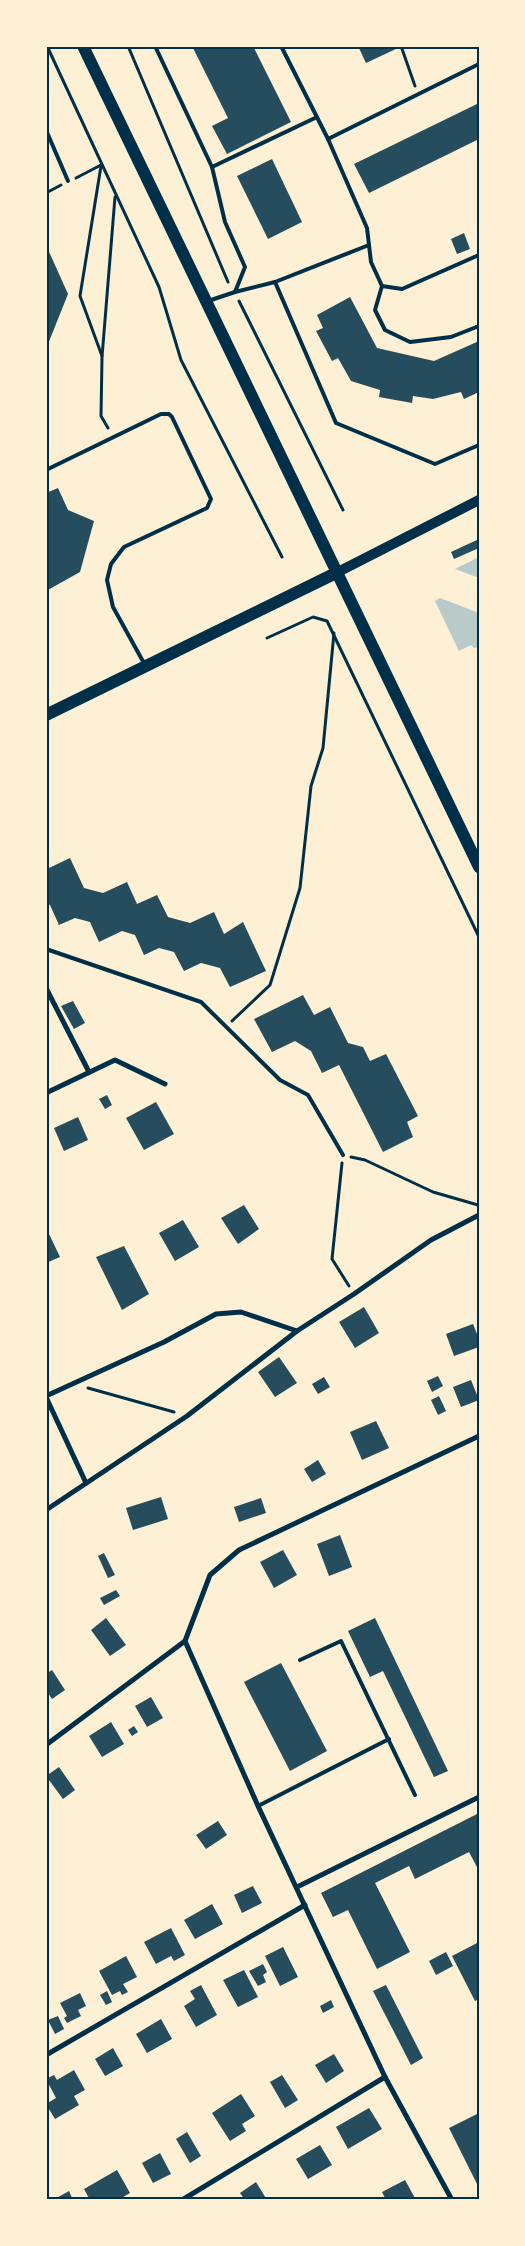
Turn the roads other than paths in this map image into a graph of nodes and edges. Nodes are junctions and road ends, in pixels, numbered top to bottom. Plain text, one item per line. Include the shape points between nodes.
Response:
1 (84, 46) edge
2 (155, 46) edge
3 (281, 46) edge
4 (479, 64) edge
5 (315, 118) junction
6 (46, 130) edge
7 (328, 139) junction
8 (212, 167) junction
9 (68, 181) dead end
10 (369, 245) junction
11 (479, 254) edge
12 (275, 282) junction
13 (382, 286) junction
14 (235, 292) junction
15 (206, 302) junction
16 (479, 326) edge
17 (479, 445) edge
18 (46, 470) edge
19 (479, 500) edge
20 (336, 573) junction
21 (145, 666) junction
22 (46, 715) edge
23 (479, 868) edge
24 (46, 949) edge
25 (46, 988) edge
26 (89, 1072) junction
27 (165, 1084) dead end
28 (46, 1093) edge
29 (343, 1155) road end
30 (479, 1215) edge
31 (297, 1331) junction
32 (46, 1396) edge
33 (479, 1436) edge
34 (86, 1483) junction
35 (46, 1510) edge
36 (185, 1641) junction
37 (300, 1660) dead end
38 (389, 1739) junction
39 (46, 1745) edge
40 (415, 1795) dead end
41 (479, 1797) edge
42 (258, 1806) junction
43 (297, 1887) junction
44 (305, 1905) junction
45 (46, 2055) edge
46 (385, 2078) junction
47 (182, 2200) edge
48 (452, 2200) edge

1 - 15 main road
2 - 8 lane
3 - 5 lane
4 - 7 lane
5 - 7 lane
5 - 8 lane
6 - 9 lane
7 - 10 lane via 367,228
8 - 14 lane via 225,222 245,267
10 - 12 lane
10 - 13 lane via 371,262
11 - 13 lane via 402,289
12 - 14 lane
12 - 17 lane via 336,423 435,464
13 - 16 lane via 375,310 385,330 410,342 451,337
14 - 15 lane
15 - 20 main road
18 - 21 lane via 161,414 172,417 211,499 207,508 124,547 111,564 107,580 113,607
19 - 20 main road
20 - 21 main road
20 - 23 main road
21 - 22 main road
24 - 29 lane via 200,1002 280,1080 308,1095
25 - 26 street
26 - 27 street via 115,1060
26 - 28 street
30 - 31 street via 431,1240
31 - 32 street via 242,1312 216,1314 164,1342
31 - 34 street via 187,1416
32 - 34 street
33 - 36 street via 239,1550 210,1575
34 - 35 street
36 - 39 street
36 - 42 street
37 - 38 lane via 341,1642
38 - 40 lane
38 - 42 lane
41 - 43 street
42 - 43 street
43 - 44 street
44 - 45 street
44 - 46 street
46 - 47 street
46 - 48 street

